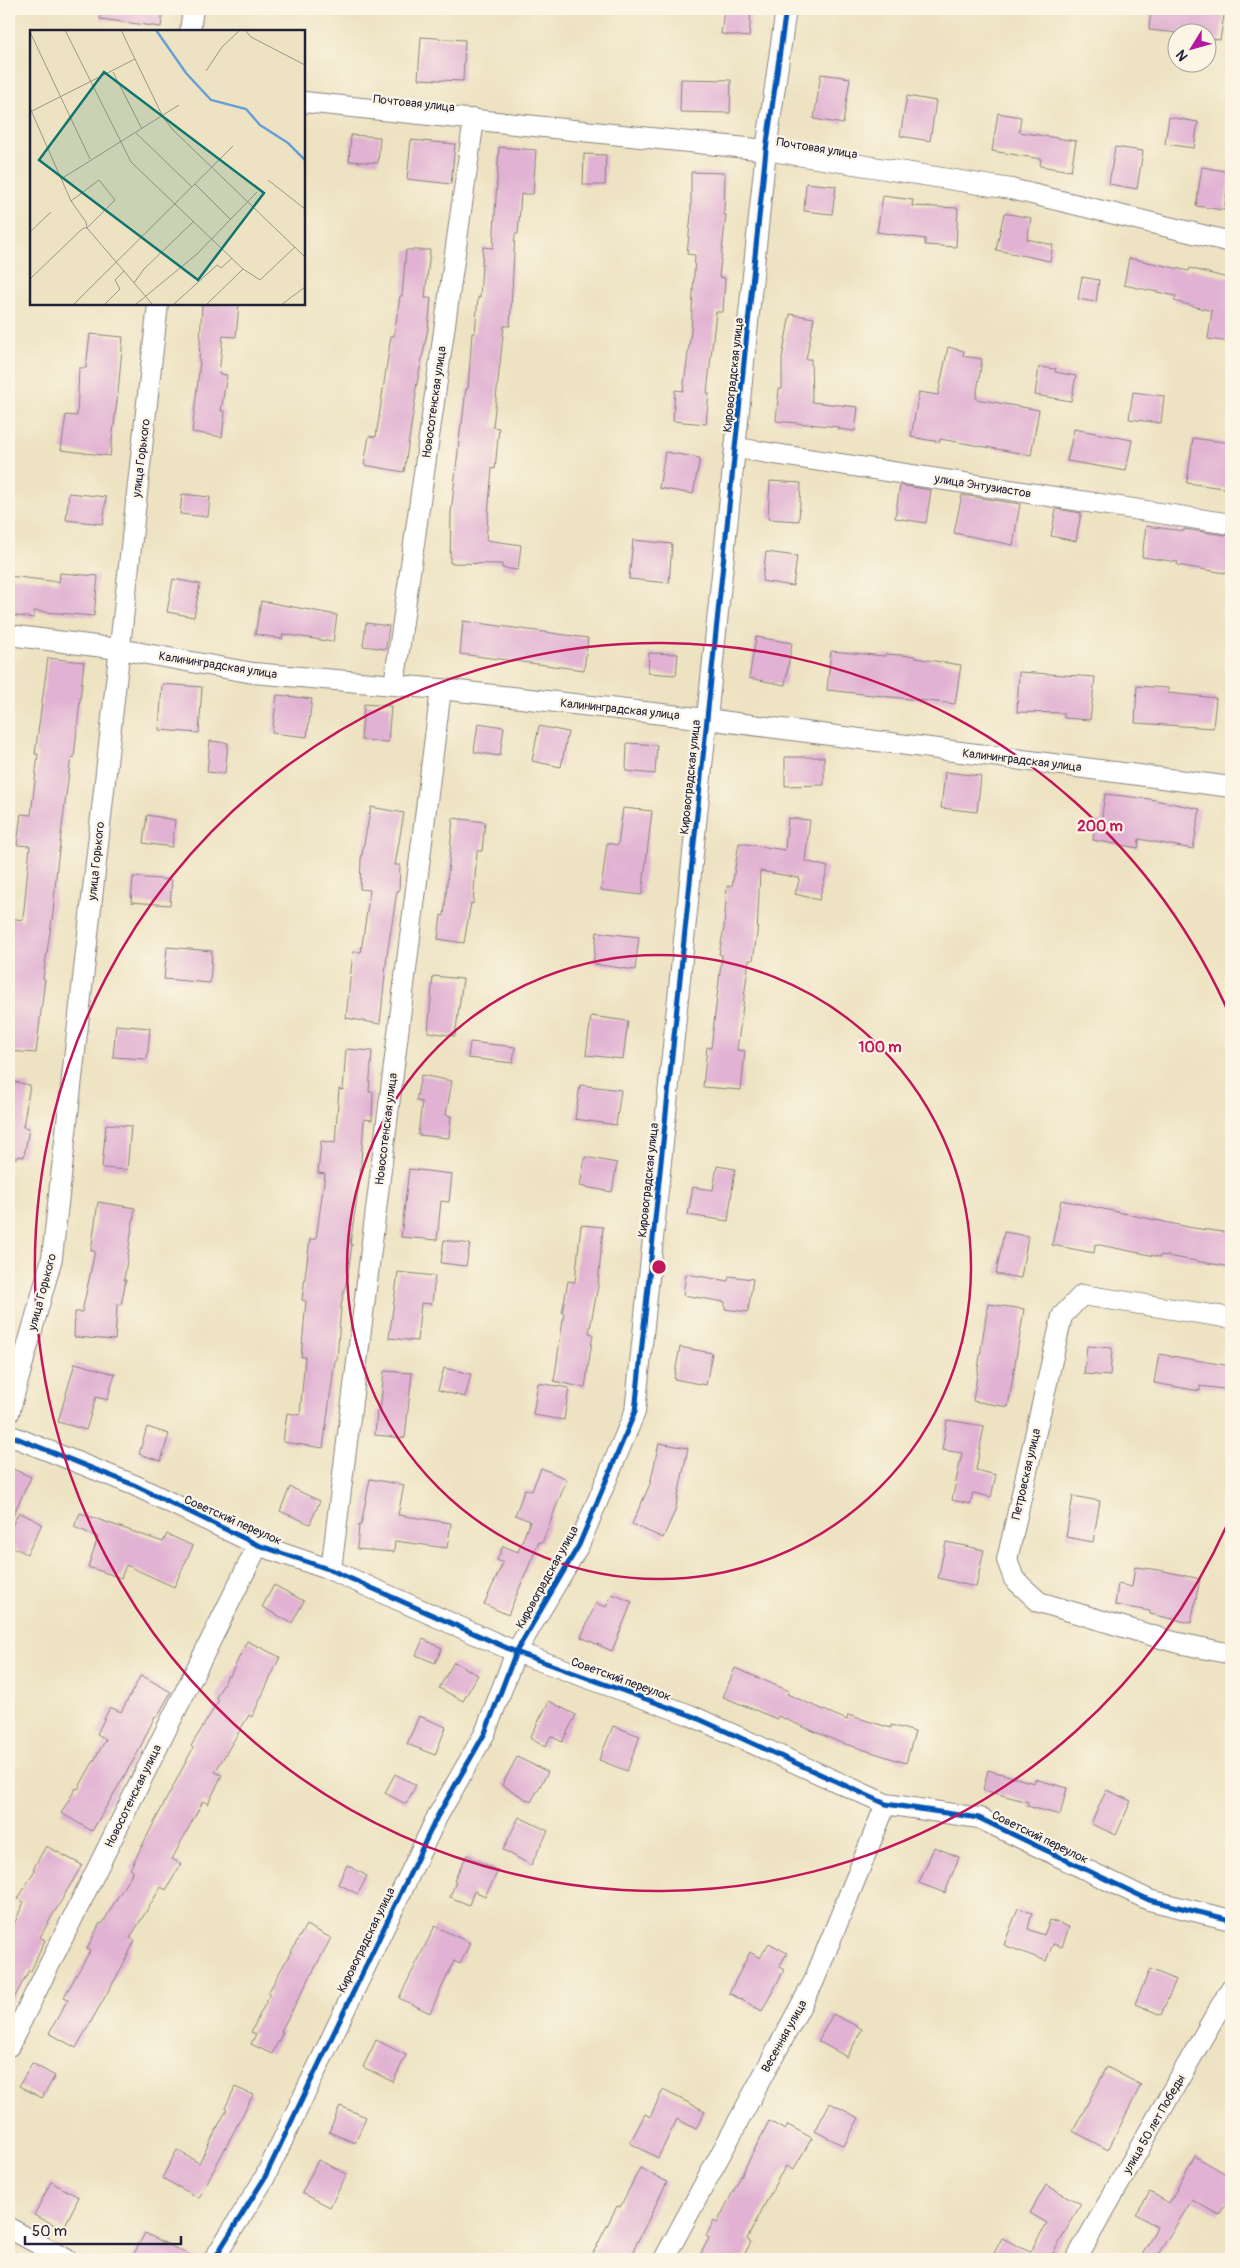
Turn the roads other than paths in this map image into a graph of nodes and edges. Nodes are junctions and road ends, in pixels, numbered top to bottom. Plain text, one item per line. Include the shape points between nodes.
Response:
1 (193, 9) edge
2 (786, 9) edge
3 (190, 30) edge
4 (305, 102) edge
5 (474, 119) junction
6 (766, 150) junction
7 (1231, 242) edge
8 (158, 305) edge
9 (736, 448) junction
10 (1231, 524) edge
11 (9, 635) edge
12 (119, 649) junction
13 (394, 685) junction
14 (441, 689) junction
15 (706, 719) junction
16 (1231, 787) edge
17 (1231, 1318) edge
18 (9, 1413) edge
19 (9, 1435) edge
20 (258, 1545) junction
21 (331, 1570) junction
22 (516, 1652) junction
23 (1231, 1654) edge
24 (886, 1804) junction
25 (1231, 1920) edge
26 (1231, 1988) edge
27 (9, 2046) edge
28 (9, 2228) edge
29 (66, 2259) edge
30 (214, 2259) edge
31 (664, 2259) edge
32 (1076, 2259) edge

1 - 3 street
2 - 6 street, Кировоградская улица
4 - 5 street, Почтовая улица
5 - 6 street, Почтовая улица
5 - 13 street, Новосотенская улица
6 - 7 street, Почтовая улица via 1011,189
6 - 9 street, Кировоградская улица
8 - 12 street, улица Горького
9 - 10 street, улица Энтузиастов
9 - 15 street, Кировоградская улица
11 - 12 street, Калининградская улица
12 - 13 street, Калининградская улица via 253,672
12 - 18 street, улица Горького via 52,1258
13 - 14 street, Калининградская улица
14 - 15 street, Калининградская улица
14 - 21 street, Новосотенская улица
15 - 16 street, Калининградская улица
15 - 22 street, Кировоградская улица via 635,1412 579,1546
17 - 23 street, Петровская улица via 1082,1295 1062,1316 1007,1560 1014,1579 1039,1602 1174,1642
19 - 20 street, Советский переулок via 134,1485
20 - 21 street, Советский переулок
20 - 27 street, Новосотенская улица
21 - 22 street, Советский переулок
22 - 24 street, Советский переулок via 690,1715
22 - 30 street, Кировоградская улица via 485,1733 437,1817 264,2180
24 - 25 street, Советский переулок via 979,1818 1149,1900
24 - 31 street, Весенняя улица via 813,1983
26 - 32 street, улица 50 лет Победы
28 - 29 street

